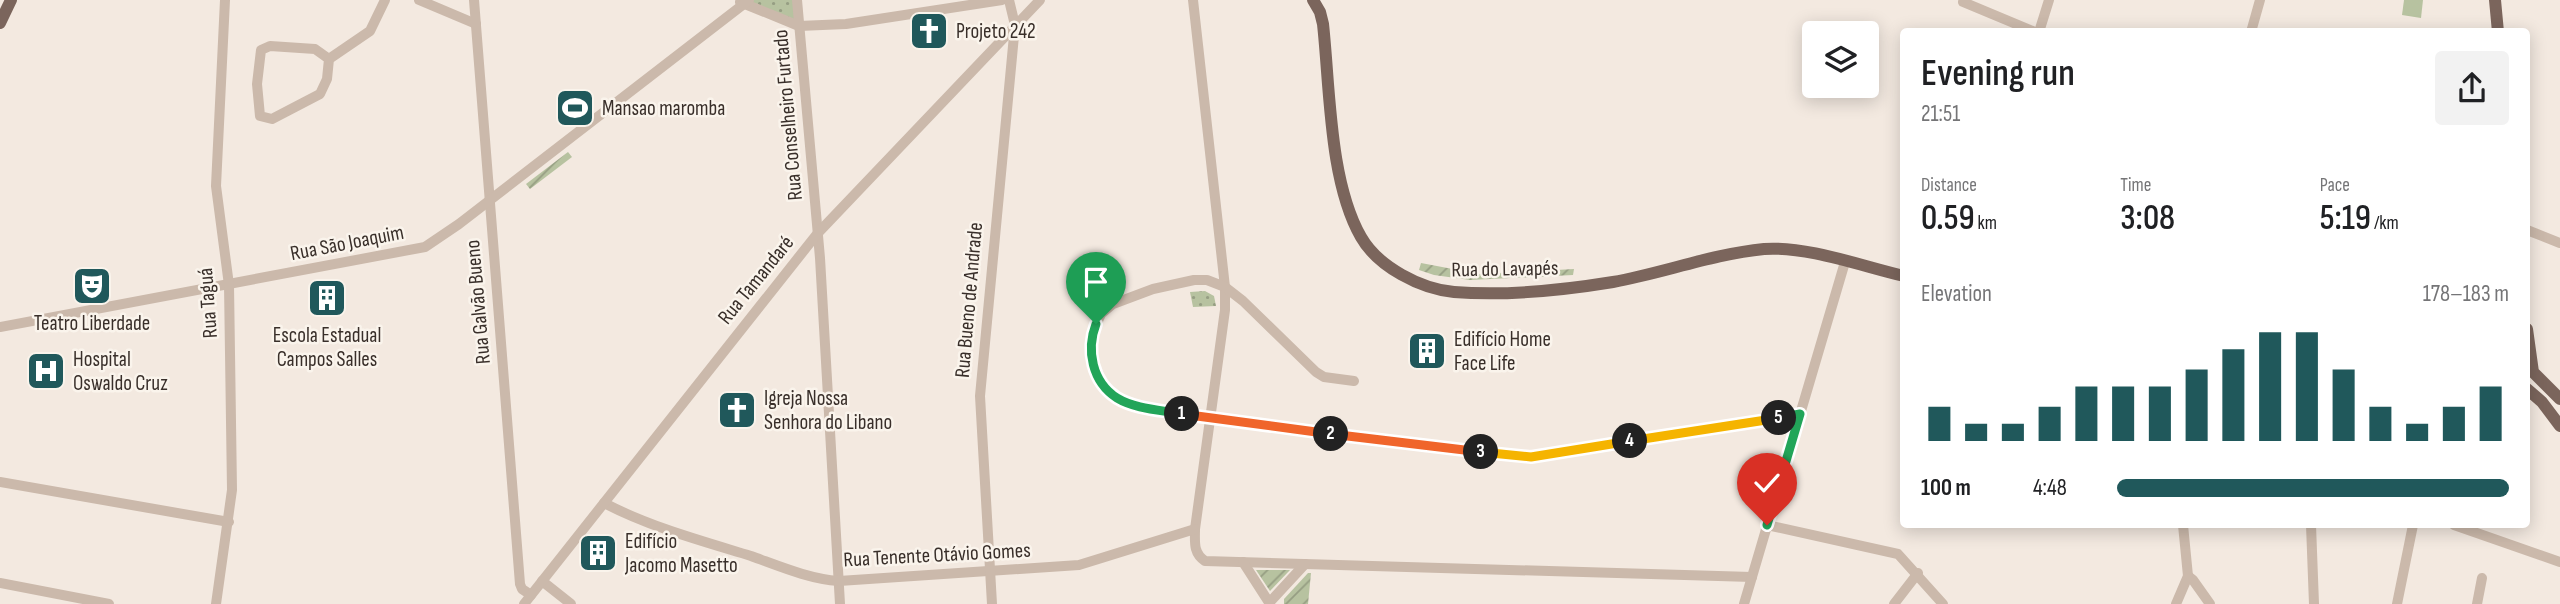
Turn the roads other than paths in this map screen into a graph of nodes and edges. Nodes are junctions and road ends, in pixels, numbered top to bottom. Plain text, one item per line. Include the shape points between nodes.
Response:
1 (11, 0) edge
2 (225, 0) edge
3 (384, 0) edge
4 (419, 0) edge
5 (474, 0) edge
6 (797, 0) edge
7 (1002, 0) edge
8 (1009, 0) edge
9 (1040, 0) edge
10 (1193, 0) edge
11 (1313, 0) edge
12 (2049, 0) edge
13 (2260, 0) edge
14 (2495, 0) edge
15 (743, 1) edge
16 (1963, 2) dead end
17 (939, 5) edge
18 (0, 23) edge
19 (476, 24) junction
20 (827, 25) junction
21 (1015, 25) junction
22 (799, 26) junction
23 (2027, 28) edge
24 (2038, 28) edge
25 (2252, 28) edge
26 (2498, 28) edge
27 (800, 49) junction
28 (329, 59) junction
29 (488, 201) junction
30 (2530, 231) edge
31 (817, 234) junction
32 (2560, 243) edge
33 (1845, 262) junction
34 (1900, 275) edge
35 (1076, 281) dead end
36 (229, 285) junction
37 (1226, 287) junction
38 (1107, 308) junction
39 (0, 327) edge
40 (2530, 358) edge
41 (1354, 382) dead end
42 (2530, 392) edge
43 (2560, 399) edge
44 (1800, 414) junction
45 (1210, 419) junction
46 (2560, 426) edge
47 (0, 482) edge
48 (604, 503) junction
49 (229, 522) junction
50 (1767, 525) junction
51 (2183, 528) edge
52 (2311, 528) edge
53 (2412, 528) edge
54 (2463, 528) edge
55 (1195, 529) junction
56 (1243, 562) junction
57 (2560, 562) edge
58 (1304, 564) junction
59 (990, 572) junction
60 (1918, 573) junction
61 (2188, 576) junction
62 (1752, 577) junction
63 (2482, 578) dead end
64 (839, 580) junction
65 (542, 581) junction
66 (0, 583) edge
67 (528, 599) edge
68 (1270, 603) edge
69 (109, 604) edge
70 (216, 604) edge
71 (571, 604) edge
72 (840, 604) edge
73 (992, 604) edge
74 (1744, 604) edge
75 (1894, 604) edge
76 (1943, 604) edge
77 (2176, 604) edge
78 (2210, 604) edge
79 (2314, 604) edge
80 (2397, 604) edge
81 (2477, 604) edge

1 - 18 main road
2 - 36 street, Rua Taguá via 216,186
3 - 28 street via 370,31
4 - 19 street
5 - 19 street, Rua Galvão Bueno
6 - 22 street, Rua Conselheiro Furtado
7 - 17 street
8 - 21 street, Rua Bueno de Andrade
9 - 21 street, Rua Tamandaré
10 - 37 street
11 - 33 main road, Rua do Lavapés via 1323,24 1339,176 1349,212 1372,253 1414,281 1452,292 1565,288 1762,249
12 - 24 street
13 - 25 street
14 - 26 main road
15 - 22 street
15 - 29 street, Rua São Joaquim
16 - 23 street
17 - 20 street
19 - 29 street, Rua Galvão Bueno
20 - 22 street
20 - 27 street via 807,38
21 - 31 street, Rua Tamandaré
21 - 59 street, Rua Bueno de Andrade via 980,396
22 - 27 street, Rua Conselheiro Furtado
27 - 31 street, Rua Conselheiro Furtado
28 - 28 street via 320,94 272,119 260,116 261,50 270,46 315,49
29 - 36 street, Rua São Joaquim via 425,247
29 - 67 street, Rua Galvão Bueno via 520,584
30 - 32 street
31 - 48 street, Rua Tamandaré
31 - 64 street, Rua Conselheiro Furtado
33 - 34 main road, Rua do Lavapés
33 - 44 street
35 - 38 street
36 - 39 street, Rua São Joaquim
36 - 49 street, Rua Taguá
37 - 38 street via 1194,280
37 - 41 street via 1310,368 1324,377
37 - 45 street
38 - 45 street via 1091,337 1091,352 1093,367 1109,392 1139,406
40 - 43 main road via 2533,372
42 - 46 main road
44 - 45 street via 1531,457
44 - 50 street
45 - 55 street
47 - 49 street
48 - 64 street, Rua Tenente Otávio Gomes via 718,546 818,578
48 - 65 street, Rua Tamandaré
49 - 70 street, Rua Taguá
50 - 60 street via 1890,551
50 - 62 street
51 - 61 street
52 - 79 street
53 - 80 street
54 - 57 street
55 - 56 street via 1197,554 1205,561
55 - 59 street, Rua Tenente Otávio Gomes via 1086,565
56 - 58 street
56 - 68 street
58 - 62 street
58 - 68 street
59 - 64 street, Rua Tenente Otávio Gomes
59 - 73 street, Rua Bueno de Andrade
60 - 75 street
60 - 76 street
61 - 77 street
61 - 78 street
62 - 74 street
63 - 81 street
64 - 72 street, Rua Conselheiro Furtado
65 - 67 street, Rua Tamandaré
65 - 71 street
66 - 69 street

